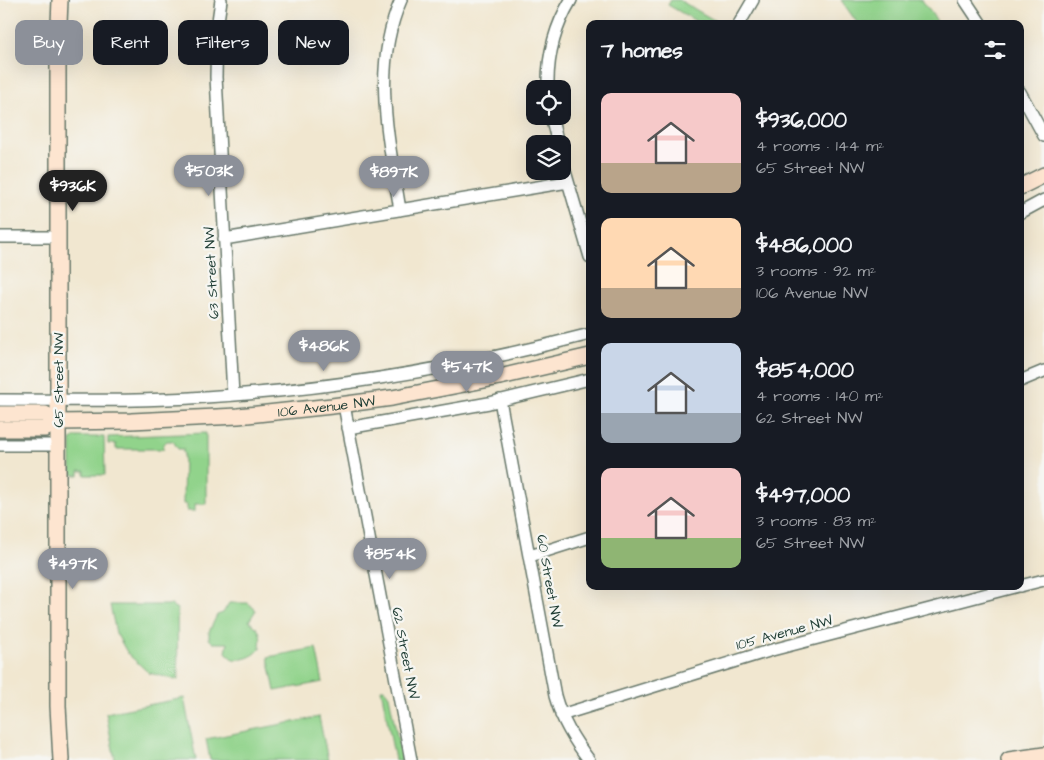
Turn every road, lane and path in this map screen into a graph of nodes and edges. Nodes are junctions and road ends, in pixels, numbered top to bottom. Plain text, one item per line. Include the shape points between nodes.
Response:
1 (60, 0) edge
2 (221, 0) edge
3 (401, 0) edge
4 (570, 0) edge
5 (753, 0) edge
6 (965, 0) edge
7 (741, 20) edge
8 (978, 20) edge
9 (549, 80) edge
10 (1024, 99) edge
11 (1044, 136) edge
12 (1044, 175) edge
13 (568, 182) joint
14 (1024, 185) edge
15 (1044, 200) edge
16 (400, 210) junction
17 (1024, 210) edge
18 (0, 237) edge
19 (58, 237) junction
20 (224, 239) junction
21 (586, 243) edge
22 (586, 335) edge
23 (586, 357) edge
24 (1044, 371) edge
25 (1024, 380) edge
26 (586, 381) edge
27 (233, 395) junction
28 (0, 400) edge
29 (58, 400) junction
30 (500, 400) junction
31 (344, 405) junction
32 (0, 414) edge
33 (58, 422) junction
34 (348, 428) junction
35 (0, 429) edge
36 (0, 445) edge
37 (58, 445) junction
38 (586, 537) edge
39 (530, 556) junction
40 (1044, 580) edge
41 (1024, 585) edge
42 (1004, 590) edge
43 (561, 715) junction
44 (1044, 755) edge
45 (61, 760) edge
46 (411, 760) edge
47 (590, 760) edge
48 (1009, 760) edge

1 - 19 street, 65 Street NW
2 - 20 street, 63 Street NW via 216,69
3 - 16 street via 385,56 384,79 386,128
4 - 9 street via 551,47
5 - 7 street
6 - 8 street
10 - 11 street
12 - 14 street
13 - 16 street
13 - 21 street
15 - 17 street
16 - 20 street
18 - 19 street
19 - 29 street, 65 Street NW
20 - 27 street, 63 Street NW
22 - 27 street, 106 Avenue NW via 425,371
23 - 31 street, 106 Avenue NW via 500,377
24 - 25 street
26 - 30 street, 106 Avenue NW
27 - 29 street, 106 Avenue NW
28 - 29 street, 106 Avenue NW
29 - 33 street, 65 Street NW
30 - 34 street, 106 Avenue NW
30 - 39 street, 60 Street NW
31 - 33 street, 106 Avenue NW via 238,416
31 - 34 street, 62 Street NW
32 - 33 street, 106 Avenue NW via 45,414
33 - 35 street, 106 Avenue NW via 45,429
33 - 37 street, 65 Street NW
34 - 46 street, 62 Street NW
36 - 37 street
37 - 45 street, 65 Street NW
38 - 39 street
39 - 43 street, 60 Street NW
40 - 41 street, 105 Avenue NW
42 - 43 street, 105 Avenue NW via 772,650
43 - 47 street, 60 Street NW
44 - 48 street

